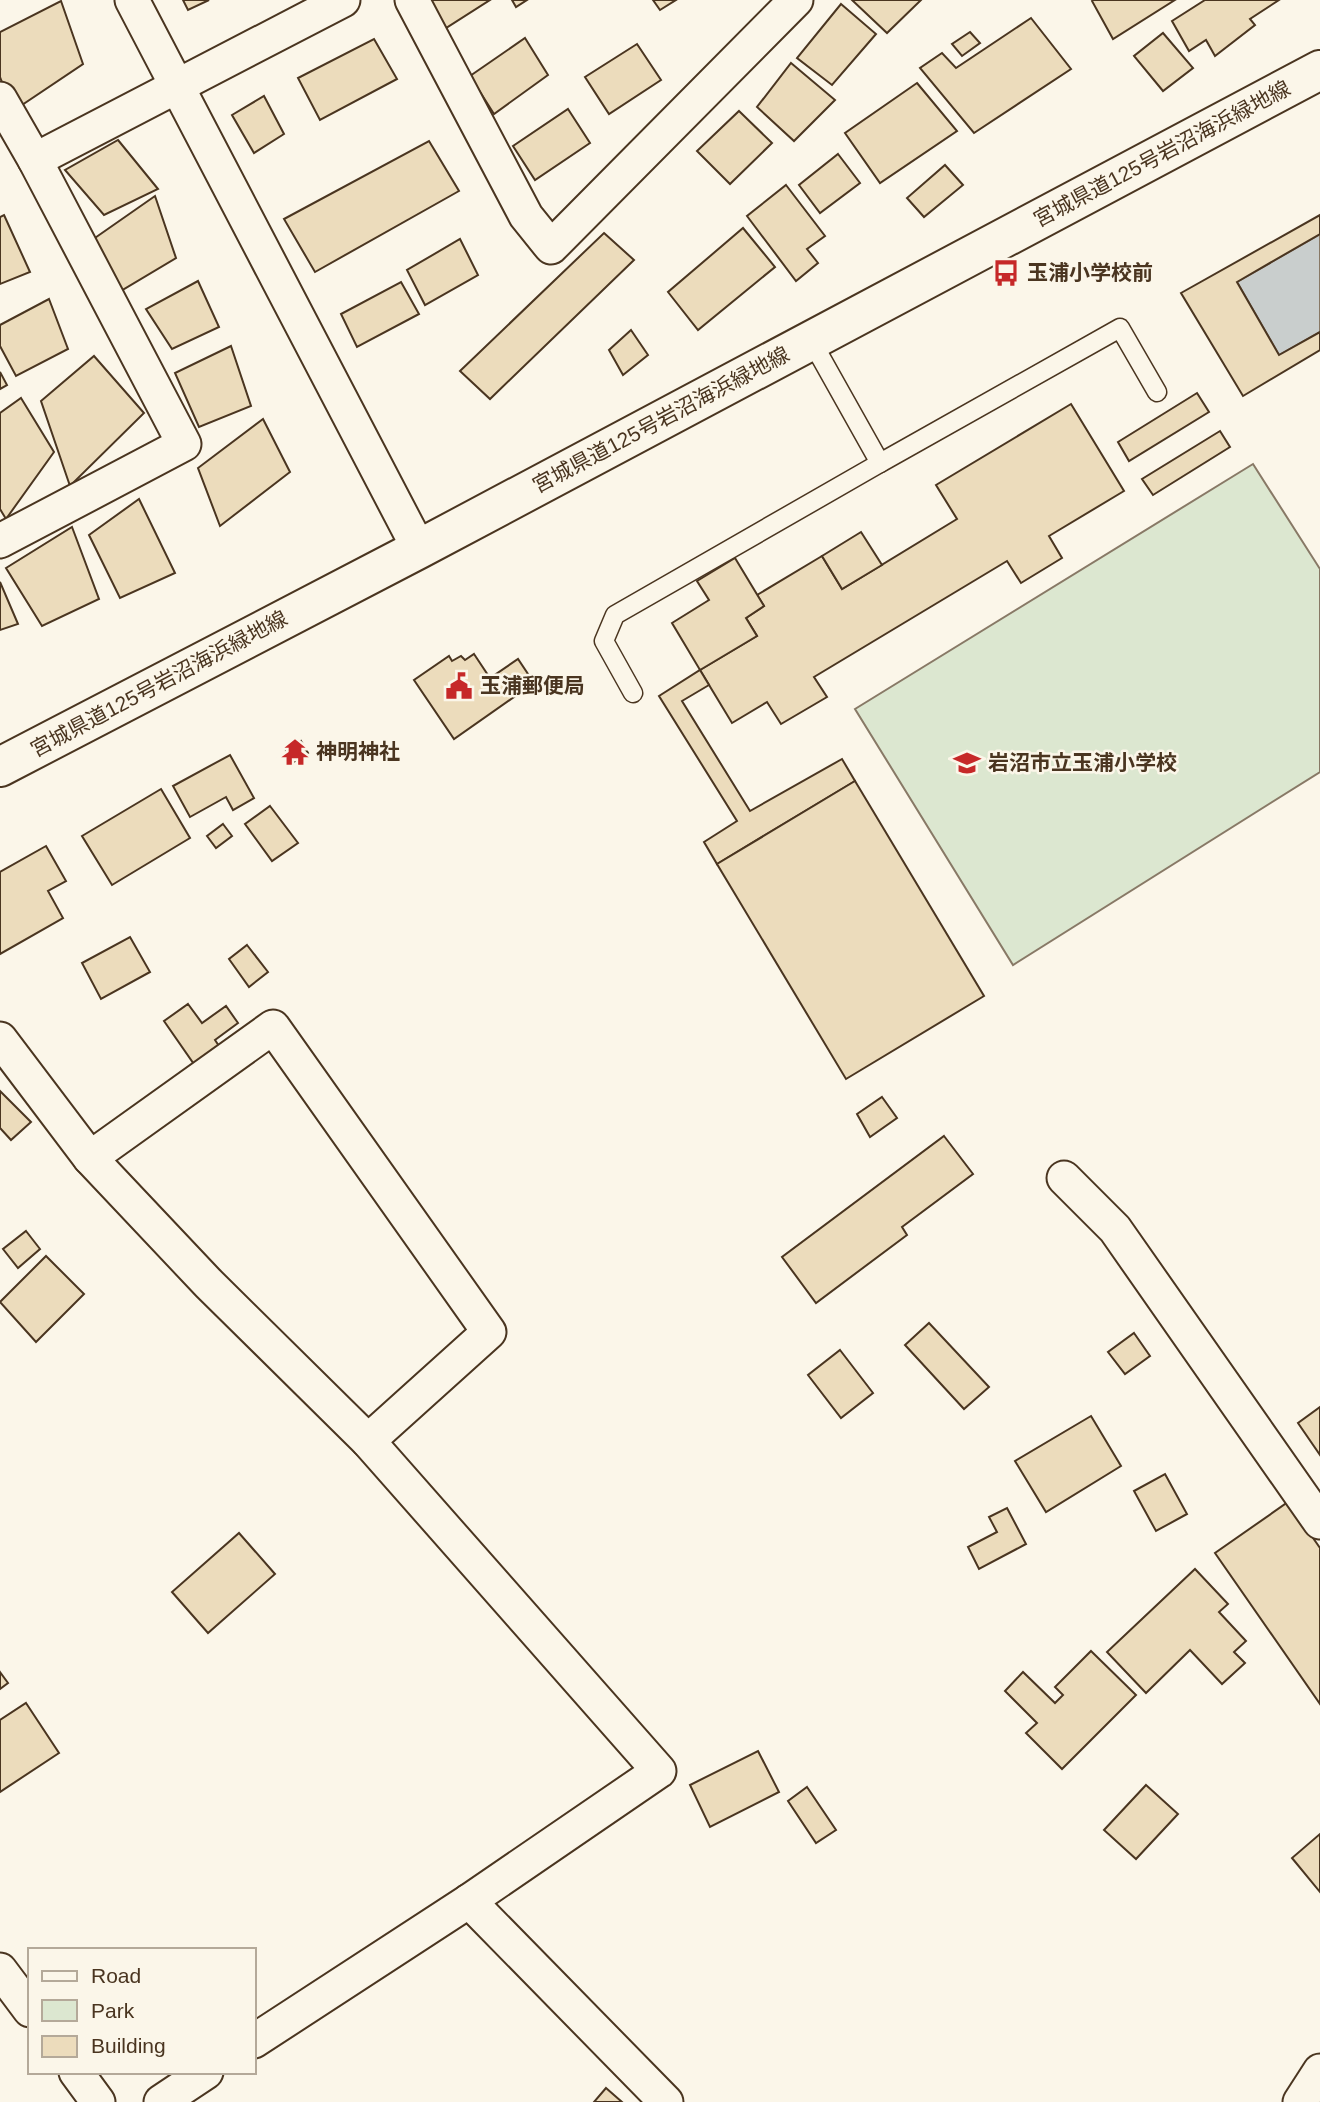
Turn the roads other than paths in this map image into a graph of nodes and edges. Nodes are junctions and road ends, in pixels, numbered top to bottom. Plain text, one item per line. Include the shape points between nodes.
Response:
1 (132, 0) edge
2 (343, 0) edge
3 (412, 0) edge
4 (796, 0) edge
5 (1320, 70) edge
6 (177, 88) junction
7 (0, 99) edge
8 (35, 160) junction
9 (811, 340) junction
10 (1157, 392) dead end
11 (880, 463) junction
12 (0, 541) edge
13 (419, 549) junction
14 (633, 693) dead end
15 (0, 767) edge
16 (0, 1039) edge
17 (90, 1158) junction
18 (1064, 1178) dead end
19 (368, 1441) junction
20 (1320, 1522) edge
21 (469, 1901) junction
22 (0, 1970) edge
23 (28, 2007) edge
24 (256, 2041) edge
25 (1320, 2071) edge
26 (77, 2074) edge
27 (203, 2074) edge
28 (98, 2102) edge
29 (161, 2102) edge
30 (666, 2102) edge
31 (1300, 2102) edge

1 - 6 street
2 - 6 street
3 - 4 street via 526,216 551,247
5 - 9 main road, 宮城県道125号岩沼海浜緑地線
6 - 8 street
6 - 13 street
7 - 8 street
8 - 12 street via 184,444
9 - 11 lane
9 - 13 main road, 宮城県道125号岩沼海浜緑地線
10 - 11 lane via 1120,328
11 - 14 lane via 615,615 604,641
13 - 15 main road, 宮城県道125号岩沼海浜緑地線
16 - 17 street
17 - 19 street
17 - 19 street via 273,1027 489,1332
18 - 20 street via 1115,1229
19 - 21 street via 659,1770
21 - 24 street
21 - 30 street
22 - 23 street
25 - 31 street
26 - 28 street
27 - 29 street

